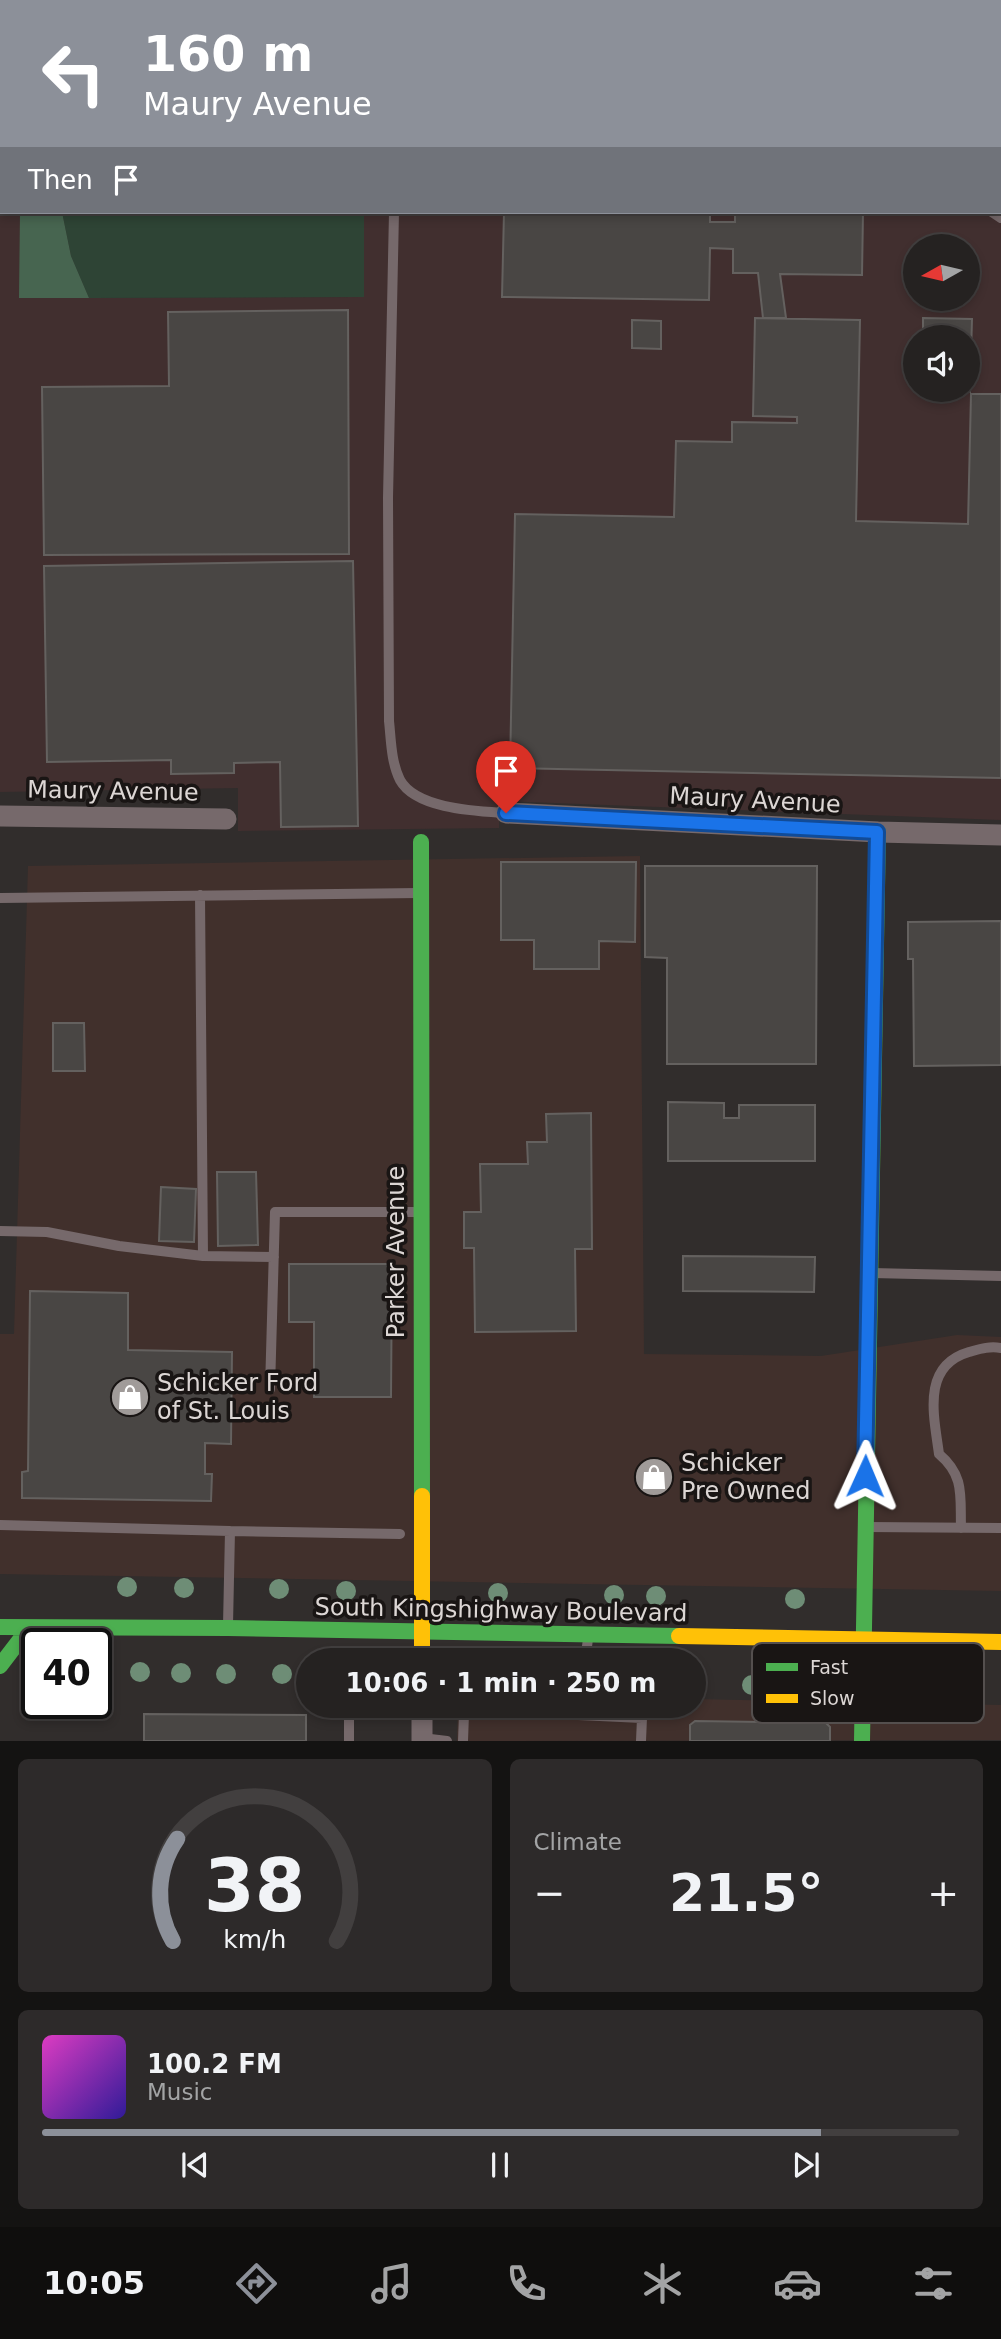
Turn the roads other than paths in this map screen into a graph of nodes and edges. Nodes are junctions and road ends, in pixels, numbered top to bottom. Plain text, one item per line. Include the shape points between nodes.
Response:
1 (394, 214) edge
2 (506, 813) joint
3 (0, 817) edge
4 (226, 819) dead end
5 (877, 832) junction
6 (1001, 835) edge
7 (421, 842) dead end
8 (422, 893) junction
9 (200, 895) junction
10 (0, 898) edge
11 (422, 1212) junction
12 (0, 1231) edge
13 (203, 1256) junction
14 (274, 1257) junction
15 (869, 1273) junction
16 (1001, 1276) edge
17 (1001, 1348) edge
18 (271, 1389) dead end
19 (0, 1525) edge
20 (864, 1527) junction
21 (961, 1528) junction
22 (1001, 1528) edge
23 (230, 1531) junction
24 (400, 1534) dead end
25 (0, 1627) edge
26 (29, 1628) edge
27 (112, 1628) edge
28 (228, 1628) junction
29 (422, 1633) junction
30 (589, 1635) junction
31 (21, 1638) edge
32 (862, 1639) junction
33 (1001, 1642) edge
34 (862, 1643) edge
35 (422, 1648) edge
36 (587, 1648) edge
37 (0, 1666) edge
38 (349, 1718) edge
39 (422, 1718) edge
40 (464, 1718) edge
41 (642, 1718) edge
42 (862, 1723) edge
43 (422, 1739) edge
44 (349, 1741) edge
45 (447, 1741) edge
46 (463, 1741) edge
47 (641, 1741) edge
48 (862, 1741) edge

1 - 2 lane via 388,498 393,757 400,781 415,795 446,806
2 - 5 street, Maury Avenue
3 - 4 street, Maury Avenue
5 - 6 street, Maury Avenue
5 - 15 street
7 - 8 street, Parker Avenue
8 - 9 lane
8 - 11 street, Parker Avenue
9 - 10 lane
9 - 13 lane
11 - 14 lane via 275,1212
11 - 29 street, Parker Avenue
12 - 13 lane via 47,1232
13 - 14 lane
14 - 18 lane
15 - 16 lane
15 - 20 street
17 - 21 lane via 989,1346 964,1353 946,1363 936,1380 933,1410 939,1454 957,1474
19 - 23 lane
20 - 21 lane
20 - 32 street
21 - 22 lane
23 - 24 lane
23 - 28 lane
25 - 26 street, South Kingshighway Boulevard
27 - 28 street, South Kingshighway Boulevard
28 - 29 street, South Kingshighway Boulevard
29 - 30 street, South Kingshighway Boulevard
29 - 35 street, Parker Avenue
30 - 32 street, South Kingshighway Boulevard
30 - 36 lane
31 - 37 street
32 - 33 street, South Kingshighway Boulevard
32 - 34 street
38 - 44 lane
39 - 43 street
40 - 46 lane
41 - 47 lane
42 - 48 street
43 - 45 lane

